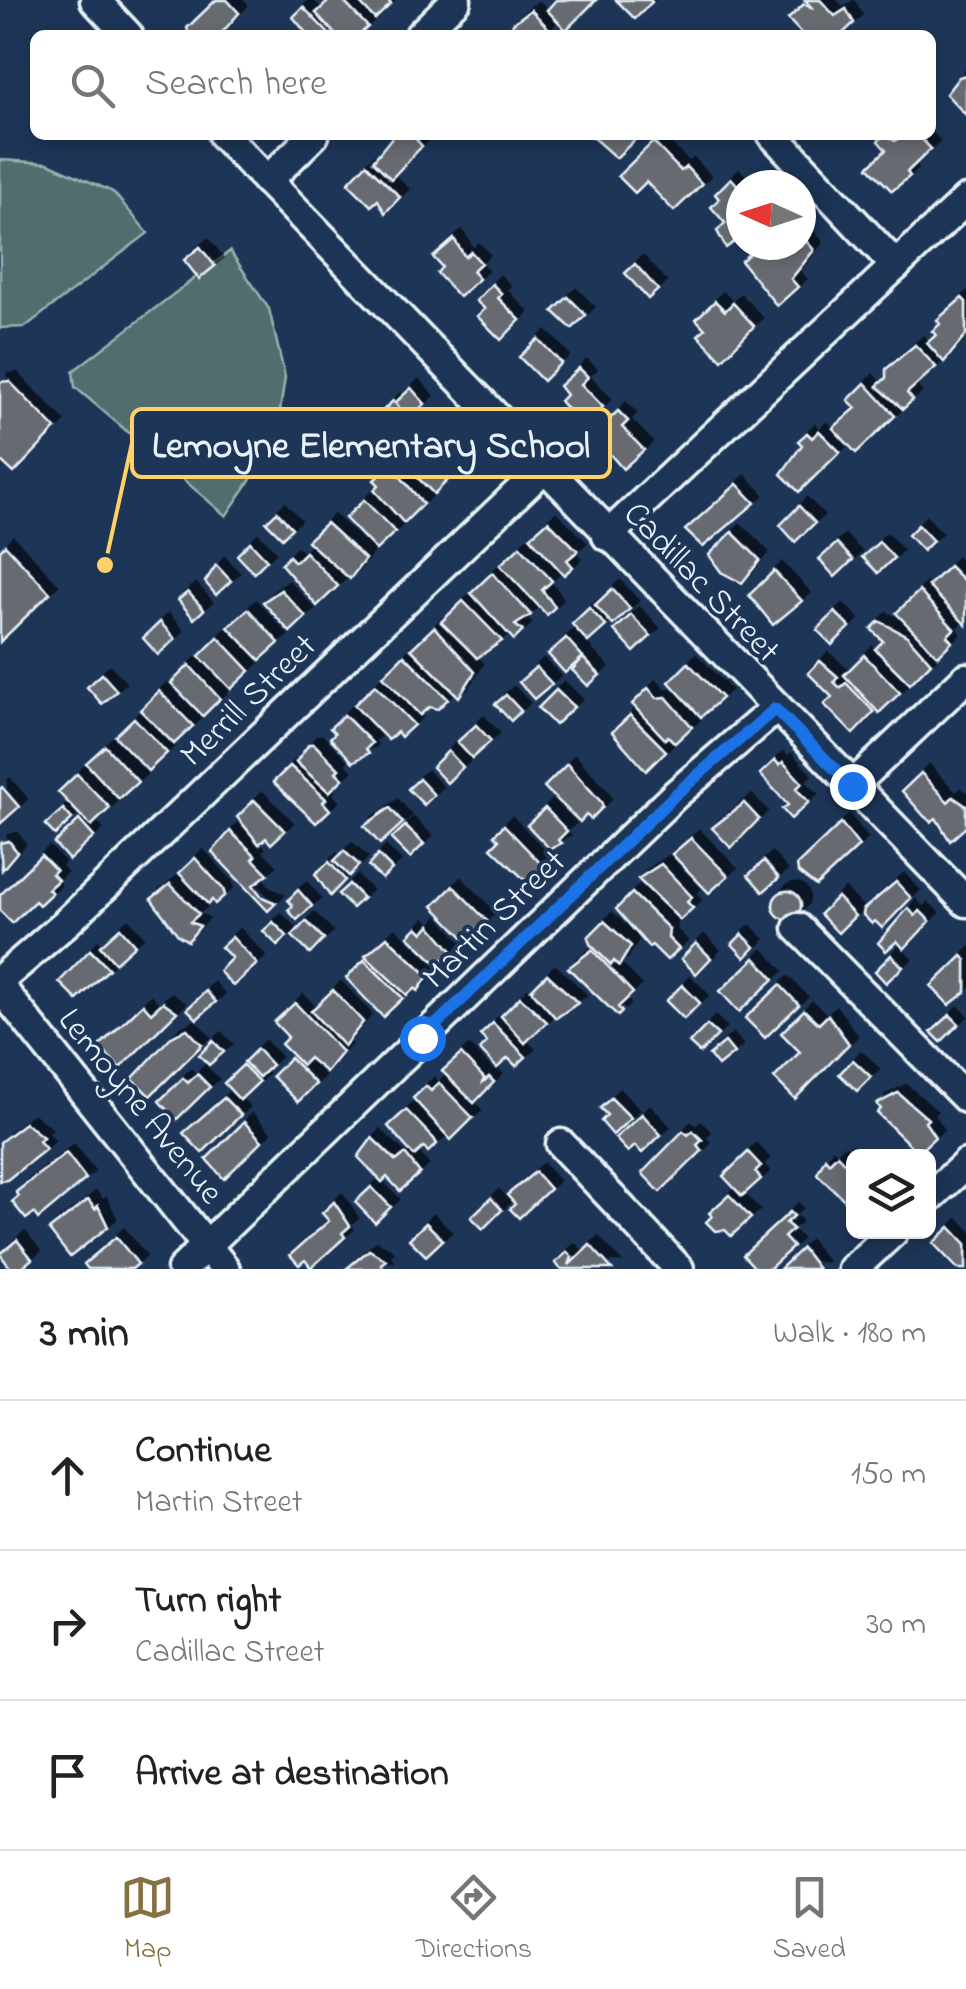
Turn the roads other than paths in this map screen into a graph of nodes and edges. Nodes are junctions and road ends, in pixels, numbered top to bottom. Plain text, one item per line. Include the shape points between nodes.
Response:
1 (95, 0) edge
2 (456, 0) edge
3 (123, 30) edge
4 (425, 30) edge
5 (228, 140) edge
6 (309, 140) edge
7 (778, 140) edge
8 (266, 180) junction
9 (966, 200) edge
10 (896, 266) junction
11 (543, 469) junction
12 (607, 536) junction
13 (966, 678) edge
14 (775, 709) junction
15 (852, 786) junction
16 (966, 902) edge
17 (798, 928) dead end
18 (0, 983) edge
19 (966, 1098) edge
20 (560, 1144) dead end
21 (966, 1164) edge
22 (936, 1191) edge
23 (885, 1239) edge
24 (206, 1246) junction
25 (182, 1269) edge
26 (225, 1269) edge
27 (679, 1269) edge
28 (853, 1269) edge

1 - 3 street
2 - 4 street
5 - 8 street, Cadillac Street
6 - 8 street
7 - 10 street
8 - 11 street, Cadillac Street
9 - 10 street
10 - 12 street
11 - 12 street, Cadillac Street
11 - 18 street, Merrill Street
12 - 14 street, Cadillac Street
13 - 15 street
14 - 15 street, Cadillac Street
14 - 24 street, Martin Street via 676,794
15 - 16 street, Cadillac Street
17 - 19 street
18 - 24 street, Lemoyne Avenue
20 - 27 street
21 - 22 street
23 - 28 street
24 - 25 street, Martin Street
24 - 26 street, Lemoyne Avenue

